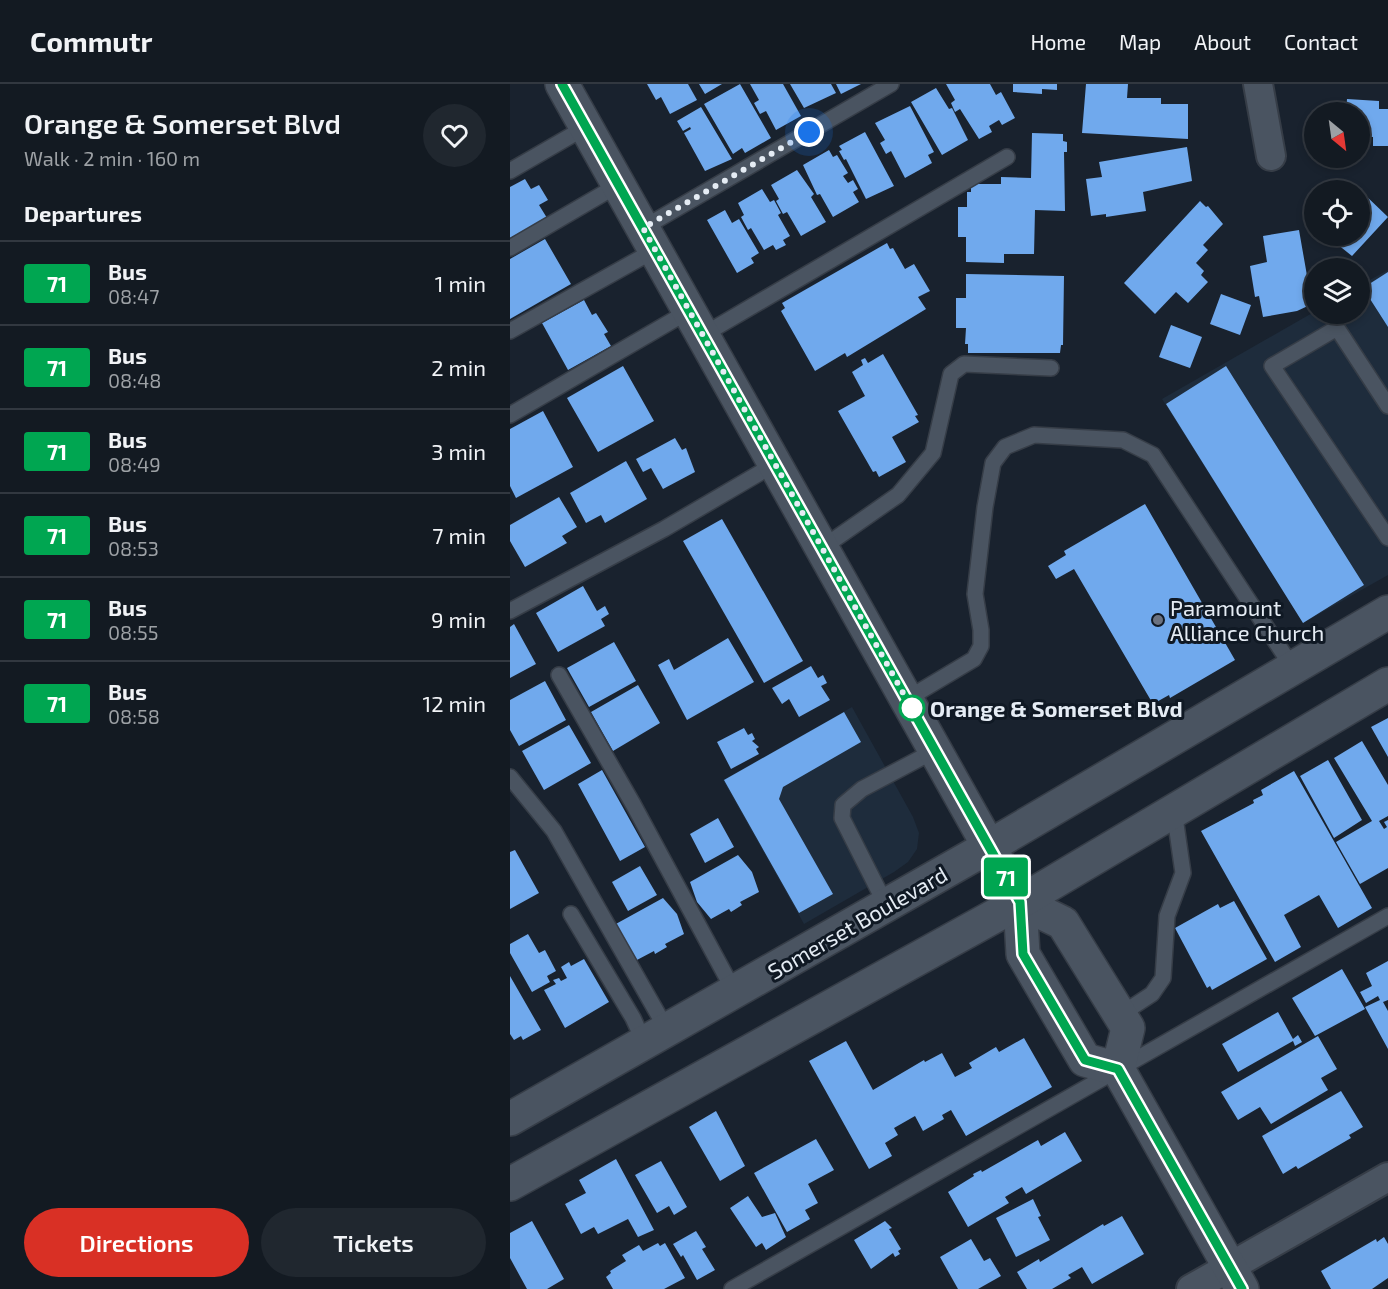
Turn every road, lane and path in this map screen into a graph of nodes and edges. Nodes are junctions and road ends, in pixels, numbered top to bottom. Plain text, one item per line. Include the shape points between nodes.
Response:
1 (562, 84) edge
2 (891, 84) edge
3 (1258, 84) edge
4 (586, 127) junction
5 (1271, 156) dead end
6 (1008, 157) dead end
7 (510, 171) edge
8 (618, 184) junction
9 (649, 239) junction
10 (510, 248) edge
11 (696, 323) junction
12 (510, 331) edge
13 (1052, 368) dead end
14 (1388, 406) edge
15 (510, 415) edge
16 (775, 464) junction
17 (1388, 538) edge
18 (822, 548) junction
19 (510, 611) edge
20 (1388, 612) edge
21 (1293, 668) junction
22 (559, 675) dead end
23 (1388, 684) edge
24 (907, 699) junction
25 (936, 750) junction
26 (510, 777) edge
27 (1174, 810) junction
28 (990, 846) junction
29 (1020, 902) junction
30 (886, 905) junction
31 (571, 914) dead end
32 (1388, 916) edge
33 (734, 991) junction
34 (1120, 1015) junction
35 (656, 1036) junction
36 (1118, 1069) junction
37 (510, 1119) edge
38 (1388, 1177) edge
39 (510, 1184) edge
40 (1236, 1278) edge
41 (732, 1289) edge
42 (1191, 1289) edge

1 - 4 main road
2 - 9 lane
3 - 5 street
4 - 7 lane
4 - 8 main road
6 - 11 lane
8 - 9 main road
8 - 10 lane
9 - 11 main road
9 - 12 lane
11 - 15 lane
11 - 16 main road
13 - 18 lane via 964,364 951,374 933,453 898,495
14 - 17 lane via 1337,328 1272,366
16 - 18 main road
16 - 19 lane
18 - 24 main road
20 - 21 main road, Somerset Boulevard
21 - 24 lane via 1153,455 1123,440 1034,435 1005,447 993,462 975,594 981,646 974,659
21 - 28 main road, Somerset Boulevard
22 - 33 lane
23 - 27 main road
24 - 25 main road
25 - 28 main road
25 - 30 lane via 862,789 843,805 842,818
26 - 35 lane via 554,831
27 - 29 main road
27 - 34 lane via 1183,873 1167,916 1162,978 1152,994
28 - 29 main road
28 - 30 main road, Somerset Boulevard
29 - 34 main road via 1063,923
29 - 36 main road via 1023,954 1028,963 1085,1060
29 - 39 main road
30 - 33 main road, Somerset Boulevard
31 - 35 lane
32 - 36 lane
33 - 35 main road, Somerset Boulevard
34 - 36 main road via 1128,1028
35 - 37 main road, Somerset Boulevard
36 - 40 main road
36 - 41 lane
38 - 40 street
40 - 42 street

